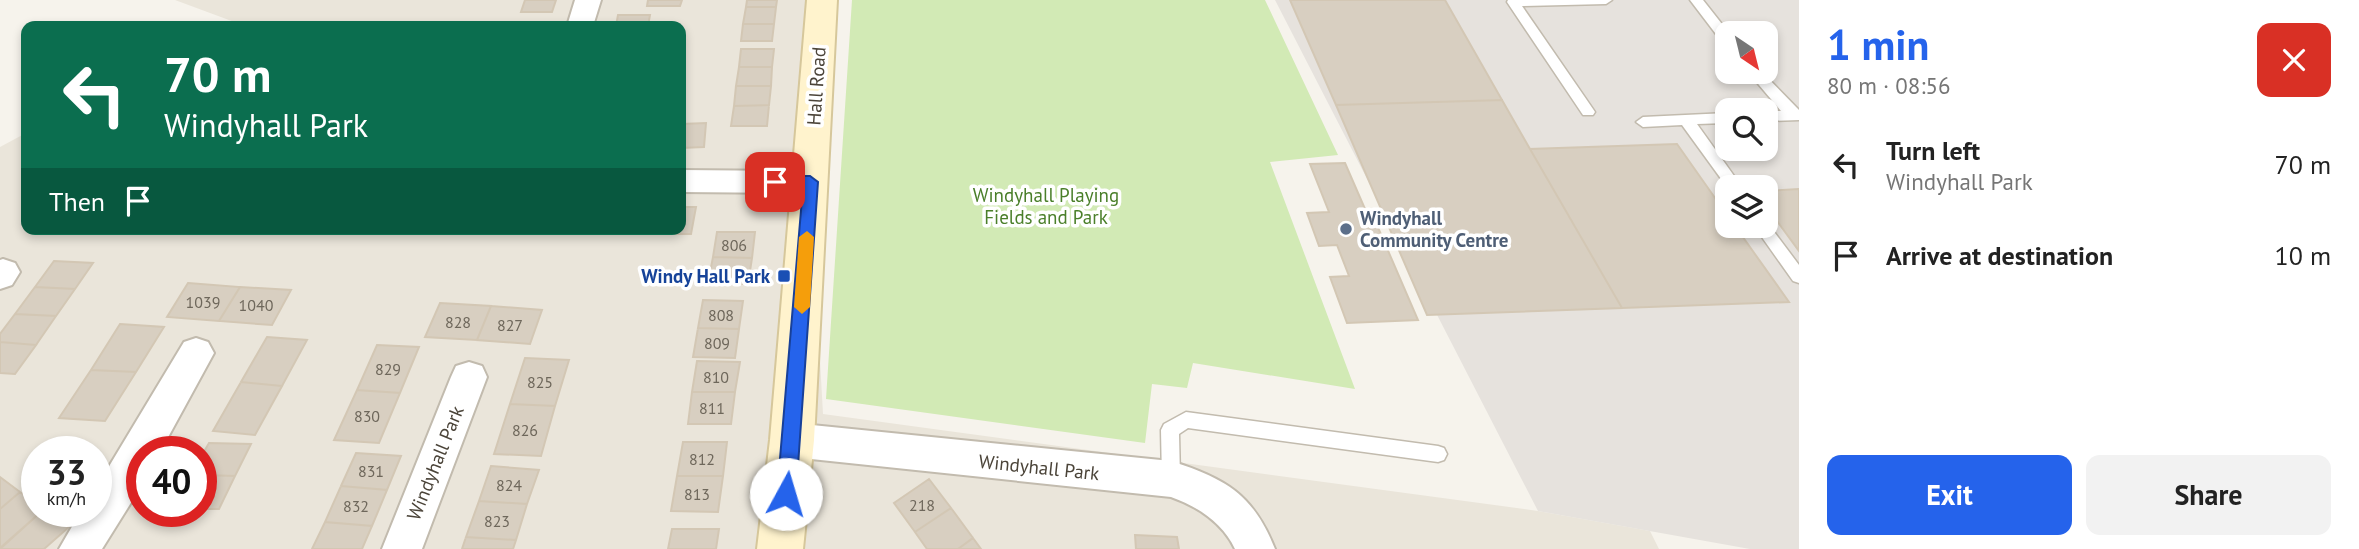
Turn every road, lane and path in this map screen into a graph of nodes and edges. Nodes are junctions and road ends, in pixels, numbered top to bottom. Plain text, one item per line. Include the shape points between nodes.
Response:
1 (589, 0) edge
2 (822, 0) edge
3 (1606, 0) edge
4 (1696, 0) edge
5 (582, 21) edge
6 (1715, 24) edge
7 (1766, 84) edge
8 (1588, 112) dead end
9 (1796, 115) edge
10 (1778, 116) edge
11 (1715, 119) edge
12 (1687, 121) junction
13 (1643, 122) dead end
14 (1726, 175) edge
15 (686, 181) edge
16 (810, 182) junction
17 (1771, 238) edge
18 (1799, 277) edge
19 (196, 353) dead end
20 (469, 377) dead end
21 (792, 440) junction
22 (1438, 454) dead end
23 (1171, 479) junction
24 (79, 549) edge
25 (402, 549) edge
26 (780, 549) edge
27 (1255, 549) edge

1 - 5 street
2 - 16 street, Hall Road
3 - 8 lane via 1513,2
4 - 6 lane
7 - 9 lane
9 - 10 lane
11 - 12 lane
12 - 13 lane
12 - 14 lane
15 - 16 street
16 - 21 street, Hall Road
17 - 18 lane
19 - 24 street
20 - 25 street, Windyhall Park
21 - 23 street, Windyhall Park
21 - 26 street, Hall Road
22 - 23 lane via 1186,420 1170,430
23 - 27 street, Windyhall Park via 1217,496

